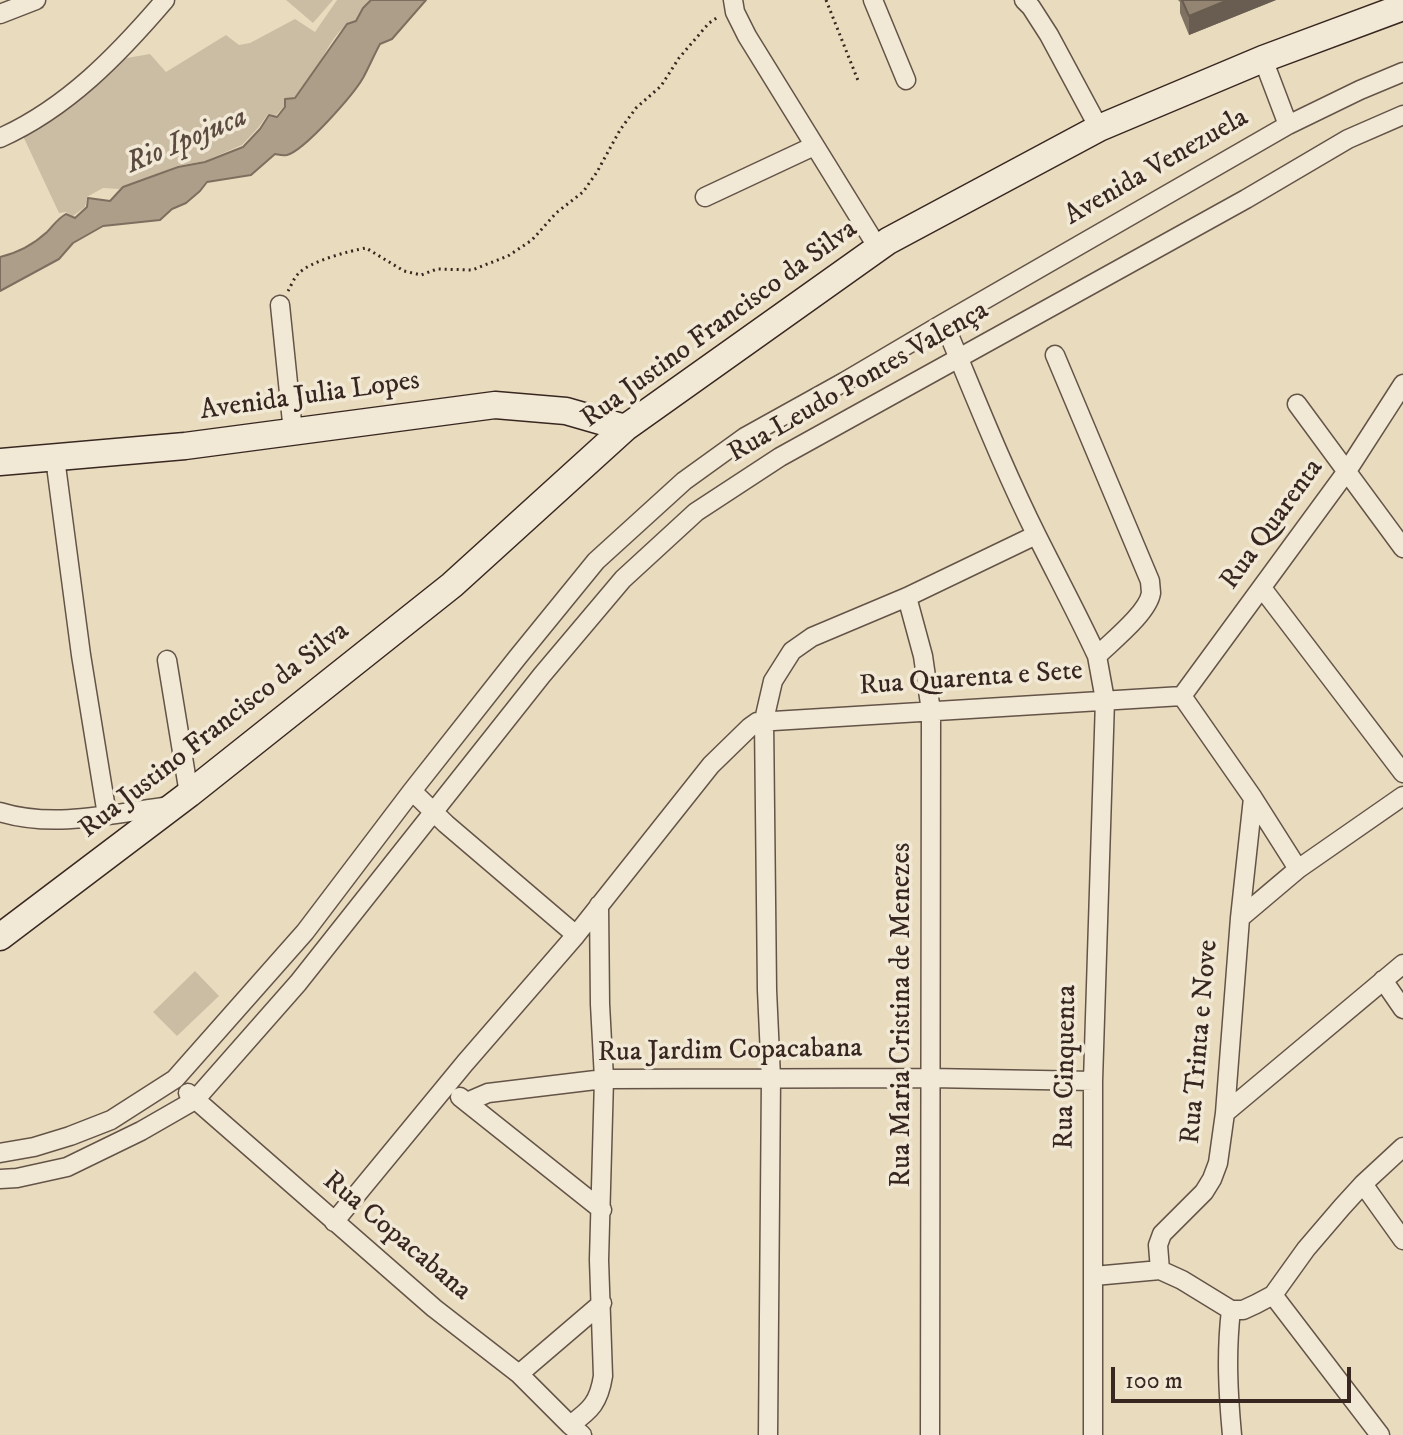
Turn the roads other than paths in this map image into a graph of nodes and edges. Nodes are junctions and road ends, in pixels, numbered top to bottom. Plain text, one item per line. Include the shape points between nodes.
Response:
1 (36, 0) edge
2 (165, 0) edge
3 (873, 0) edge
4 (1024, 0) edge
5 (733, 3) edge
6 (1403, 7) edge
7 (0, 14) edge
8 (1263, 59) junction
9 (1403, 72) edge
10 (906, 80) dead end
11 (1403, 115) edge
12 (1288, 125) junction
13 (1099, 128) junction
14 (0, 138) edge
15 (814, 146) junction
16 (705, 197) dead end
17 (878, 248) junction
18 (280, 305) road end
19 (944, 323) junction
20 (1055, 355) dead end
21 (959, 358) junction
22 (1403, 384) edge
23 (1297, 404) dead end
24 (625, 428) junction
25 (293, 432) junction
26 (55, 458) junction
27 (0, 462) edge
28 (1347, 471) junction
29 (1036, 535) junction
30 (1403, 548) edge
31 (1262, 588) junction
32 (907, 597) junction
33 (1097, 656) junction
34 (167, 660) dead end
35 (1182, 696) junction
36 (1105, 700) junction
37 (931, 711) junction
38 (764, 720) junction
39 (1403, 773) edge
40 (412, 791) junction
41 (1403, 796) edge
42 (1253, 798) junction
43 (181, 800) junction
44 (433, 811) junction
45 (0, 812) edge
46 (107, 815) junction
47 (1298, 869) junction
48 (599, 905) junction
49 (1240, 918) junction
50 (576, 935) junction
51 (0, 937) edge
52 (1403, 964) edge
53 (1383, 980) junction
54 (1403, 1009) edge
55 (771, 1078) junction
56 (931, 1078) junction
57 (175, 1079) junction
58 (604, 1079) junction
59 (1093, 1081) junction
60 (447, 1086) junction
61 (195, 1100) junction
62 (467, 1102) junction
63 (1225, 1113) junction
64 (1403, 1147) edge
65 (0, 1153) edge
66 (0, 1179) edge
67 (1363, 1184) junction
68 (602, 1210) junction
69 (334, 1222) junction
70 (1403, 1240) edge
71 (1160, 1270) junction
72 (1094, 1276) junction
73 (1273, 1295) junction
74 (602, 1303) junction
75 (1231, 1310) junction
76 (519, 1374) junction
77 (576, 1430) edge
78 (768, 1435) edge
79 (930, 1435) edge
80 (1093, 1435) edge
81 (1232, 1435) edge
82 (1380, 1435) edge

1 - 7 street
2 - 14 street via 102,68 27,126
3 - 10 street
4 - 13 street
5 - 15 street via 747,36
6 - 8 main road, Rua Justino Francisco da Silva
8 - 12 street
8 - 13 main road, Rua Justino Francisco da Silva
9 - 12 street, Avenida Venezuela
11 - 21 street, Rua Leudo Pontes Valença via 1348,139
12 - 19 street, Avenida Venezuela
13 - 17 main road, Rua Justino Francisco da Silva
15 - 16 street
15 - 17 street
17 - 24 main road, Rua Justino Francisco da Silva
18 - 25 street
19 - 21 street, Rua Cinquenta
19 - 40 street via 745,437 684,481 596,561
20 - 33 street via 1150,581 1151,593 1139,615
21 - 29 street, Rua Cinquenta
21 - 44 street, Rua Leudo Pontes Valença via 780,457 696,512 623,579
22 - 28 street, Rua Quarenta
23 - 28 street
24 - 25 main road, Avenida Julia Lopes via 566,411 495,405
24 - 43 main road, Rua Justino Francisco da Silva via 452,585
25 - 26 main road, Avenida Julia Lopes
26 - 27 main road, Avenida Julia Lopes
26 - 46 street
28 - 30 street
28 - 31 street, Rua Quarenta
29 - 32 street
29 - 33 street, Rua Cinquenta
31 - 35 street, Rua Quarenta
31 - 39 street
32 - 37 street, Rua Maria Cristina de Menezes
32 - 38 street via 812,637 792,651 773,681
33 - 36 street, Rua Cinquenta
34 - 43 street
35 - 36 street, Rua Quarenta e Sete
35 - 42 street
36 - 37 street, Rua Quarenta e Sete
36 - 59 street, Rua Cinquenta
37 - 38 street, Rua Quarenta e Sete
37 - 56 street, Rua Maria Cristina de Menezes
38 - 48 street via 711,765
38 - 55 street
40 - 44 street
40 - 57 street via 305,932
41 - 47 street
42 - 47 street
42 - 49 street, Rua Trinta e Nove
43 - 46 street
43 - 51 main road, Rua Justino Francisco da Silva
44 - 50 street
44 - 61 street, Rua Leudo Pontes Valença via 298,983
45 - 46 street via 37,819
47 - 49 street
48 - 50 street
48 - 58 street
49 - 63 street, Rua Trinta e Nove
50 - 60 street
52 - 53 street
53 - 54 street
53 - 63 street
55 - 56 street, Rua Jardim Copacabana
55 - 58 street, Rua Jardim Copacabana
55 - 78 street
56 - 59 street, Rua Jardim Copacabana
56 - 79 street, Rua Maria Cristina de Menezes
57 - 61 street, Rua Copacabana
57 - 65 street via 111,1120
58 - 62 street, Rua Jardim Copacabana via 488,1093
58 - 68 street
59 - 72 street, Rua Cinquenta
60 - 62 street
60 - 69 street
61 - 66 street, Rua Leudo Pontes Valença via 67,1167
61 - 69 street, Rua Copacabana
62 - 68 street
63 - 71 street, Rua Trinta e Nove via 1212,1179 1162,1234
64 - 67 street
67 - 70 street
67 - 73 street
68 - 74 street
69 - 76 street, Rua Copacabana
71 - 72 street
71 - 75 street
72 - 80 street, Rua Cinquenta
73 - 75 street via 1243,1310
73 - 82 street
74 - 76 street
74 - 77 street via 601,1392
75 - 81 street via 1227,1381
76 - 77 street, Rua Copacabana

